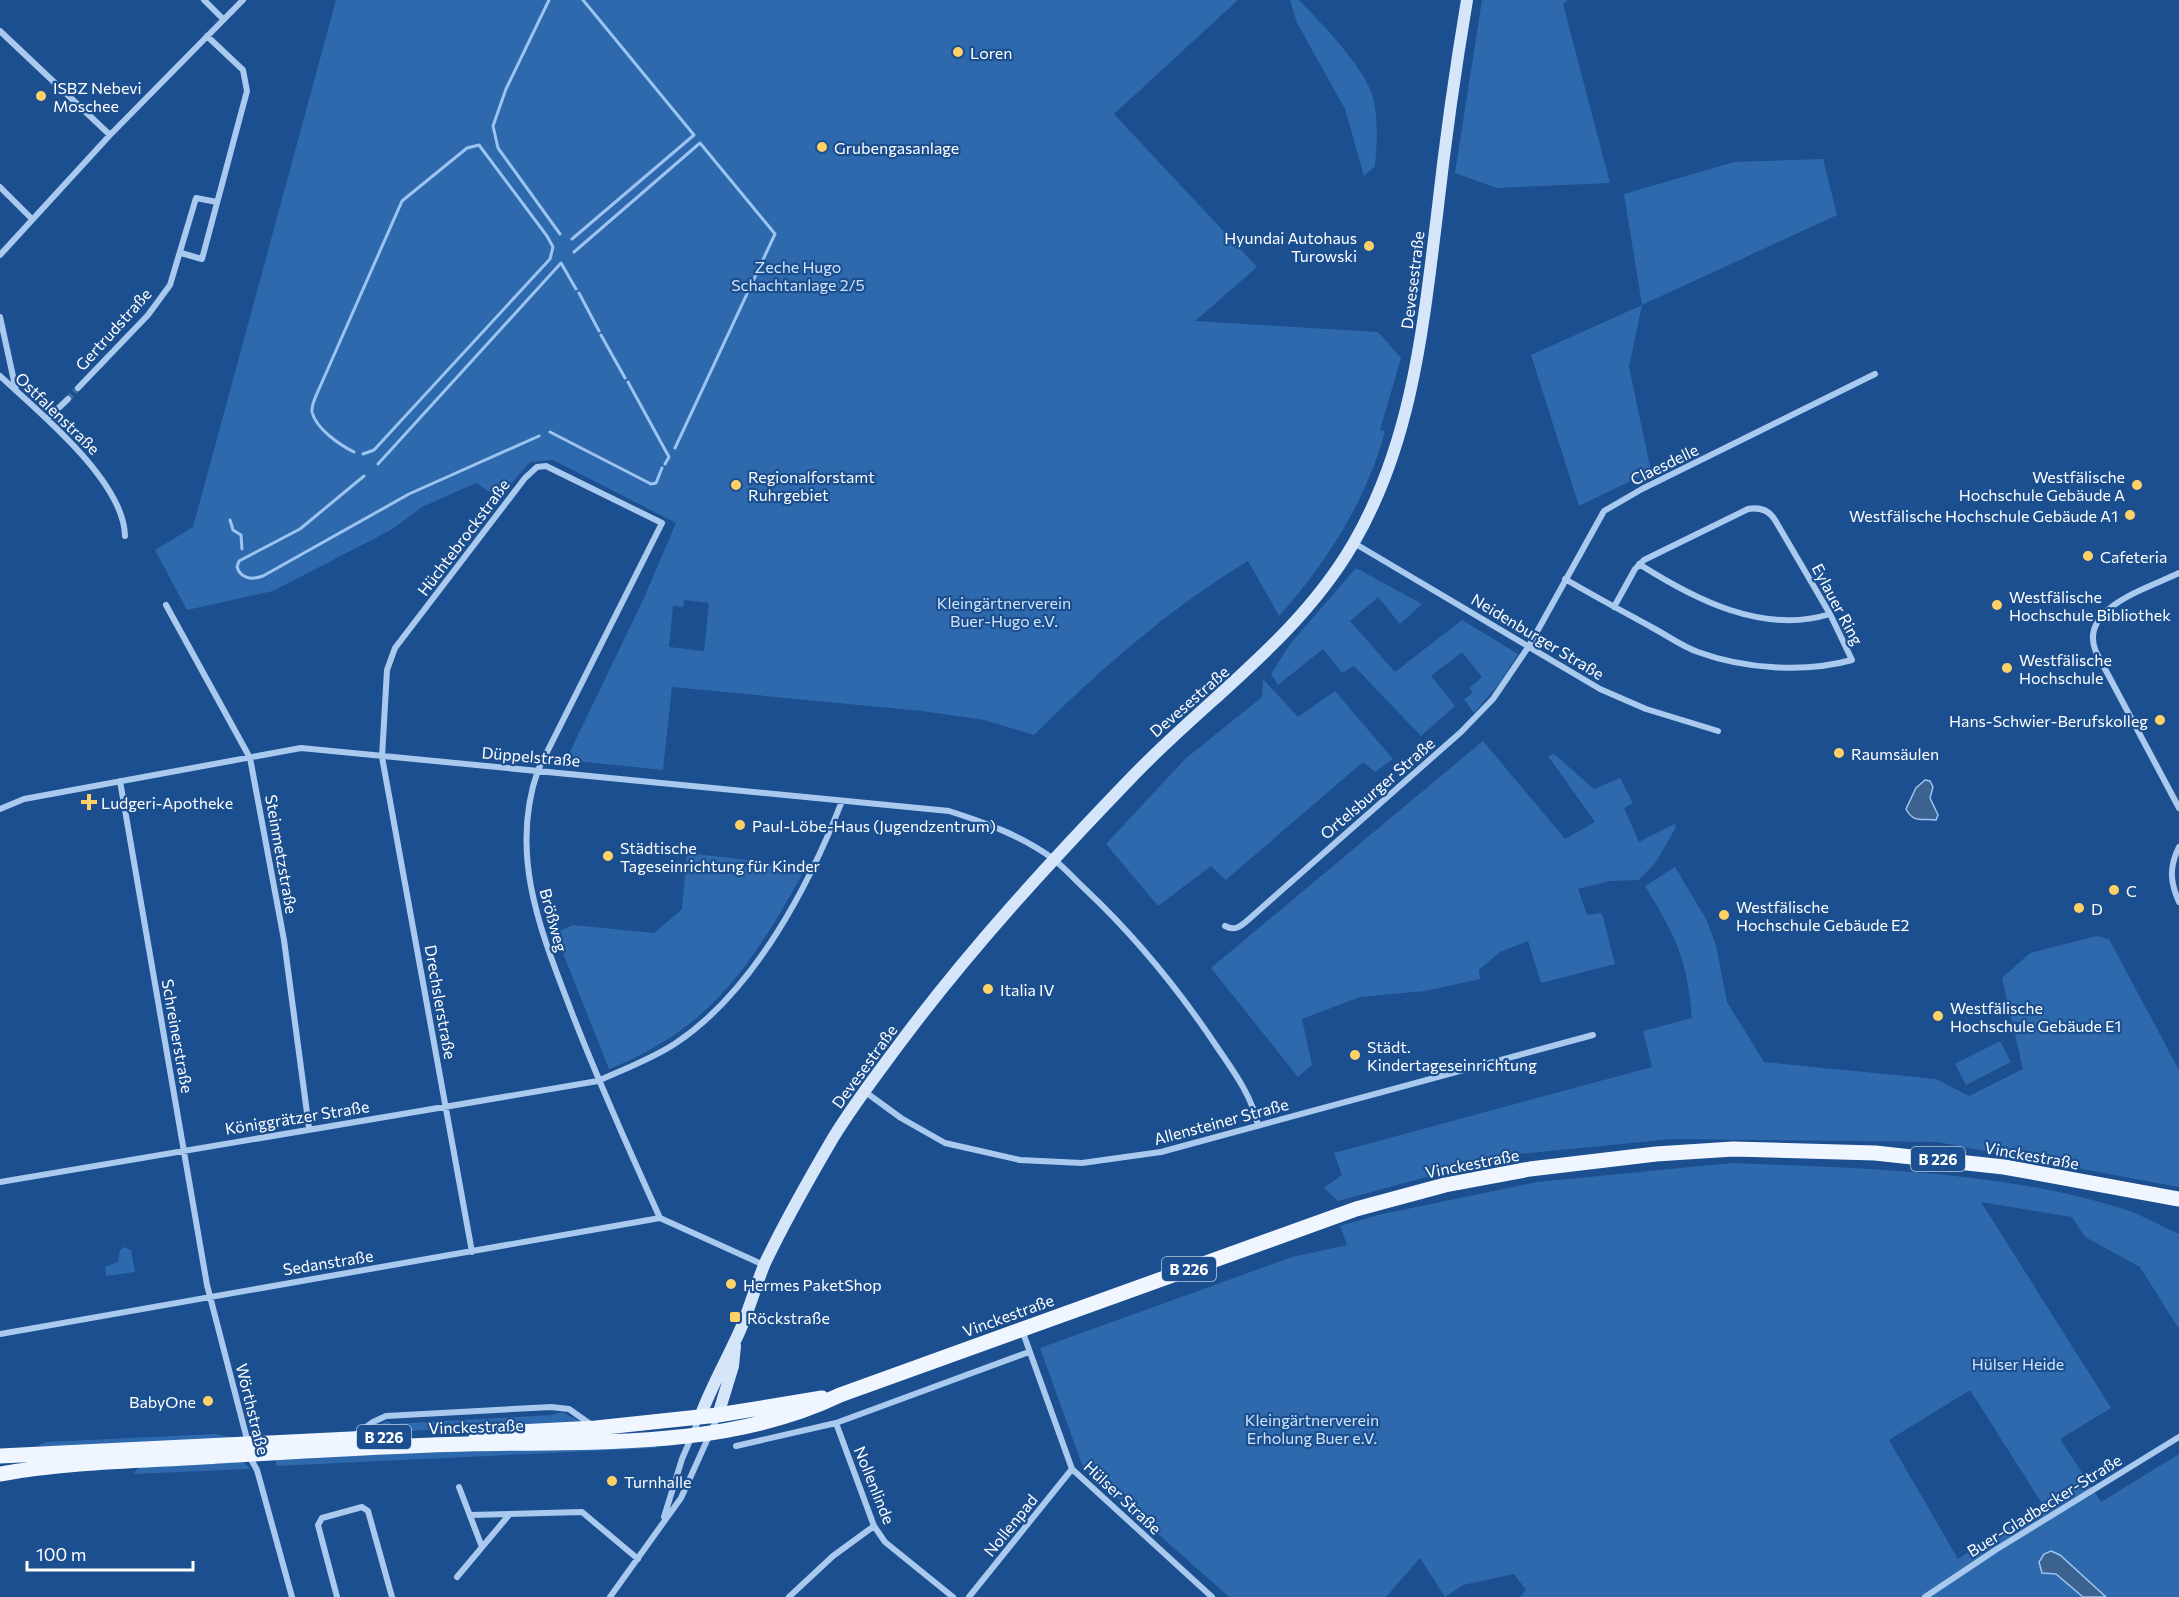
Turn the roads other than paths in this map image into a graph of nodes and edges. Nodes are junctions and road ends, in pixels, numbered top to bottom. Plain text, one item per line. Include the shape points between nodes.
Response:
1 (204, 0) edge
2 (243, 0) edge
3 (1467, 0) edge
4 (224, 19) junction
5 (0, 31) edge
6 (207, 36) junction
7 (110, 135) junction
8 (0, 187) edge
9 (217, 202) junction
10 (31, 218) junction
11 (181, 254) junction
12 (0, 255) edge
13 (0, 317) edge
14 (1875, 374) dead end
15 (0, 376) edge
16 (78, 388) tunnel mouth
17 (16, 391) junction
18 (68, 399) tunnel mouth
19 (47, 419) junction
20 (662, 523) joint
21 (125, 536) dead end
22 (1354, 543) junction
23 (1639, 564) junction
24 (2179, 573) edge
25 (1565, 579) junction
26 (166, 605) dead end
27 (1614, 607) junction
28 (1830, 614) junction
29 (1529, 646) junction
30 (1719, 731) dead end
31 (382, 757) junction
32 (250, 758) junction
33 (538, 770) junction
34 (120, 781) junction
35 (842, 801) junction
36 (1, 808) edge
37 (2179, 808) edge
38 (2179, 847) edge
39 (1053, 860) junction
40 (2179, 902) edge
41 (1225, 926) dead end
42 (1593, 1035) dead end
43 (598, 1081) junction
44 (864, 1091) junction
45 (446, 1106) junction
46 (1258, 1126) junction
47 (309, 1128) junction
48 (184, 1150) junction
49 (0, 1182) edge
50 (2141, 1193) junction
51 (2179, 1199) edge
52 (2179, 1211) edge
53 (660, 1218) junction
54 (472, 1252) junction
55 (765, 1265) junction
56 (210, 1296) junction
57 (1022, 1330) junction
58 (0, 1334) edge
59 (735, 1342) junction
60 (1029, 1352) junction
61 (840, 1395) junction
62 (718, 1415) junction
63 (700, 1417) junction
64 (836, 1423) junction
65 (596, 1428) junction
66 (710, 1434) junction
67 (693, 1435) junction
68 (2179, 1437) edge
69 (352, 1439) junction
70 (736, 1446) dead end
71 (248, 1449) junction
72 (0, 1456) edge
73 (1072, 1469) junction
74 (0, 1474) edge
75 (459, 1487) dead end
76 (470, 1515) junction
77 (509, 1515) junction
78 (663, 1520) junction
79 (874, 1526) junction
80 (482, 1547) junction
81 (638, 1559) junction
82 (457, 1577) dead end
83 (292, 1597) edge
84 (337, 1597) edge
85 (392, 1597) edge
86 (610, 1597) edge
87 (789, 1597) edge
88 (953, 1597) edge
89 (969, 1597) edge
90 (1212, 1597) edge
91 (1925, 1597) edge

1 - 4 street
2 - 4 street
3 - 22 street, Devesestraße via 1452,88 1425,319 1411,396 1381,489
4 - 6 street
5 - 7 street
6 - 7 street
6 - 9 street via 243,70 247,83
7 - 10 street
8 - 10 street
9 - 11 street, Gertrudstraße via 196,198
9 - 11 street via 202,259
10 - 12 street
11 - 16 street, Gertrudstraße via 170,285 148,315
13 - 17 street
14 - 25 street, Claesdelle via 1612,505 1596,522
15 - 17 street, Ostfalenstraße
17 - 19 street, Ostfalenstraße
18 - 19 street
19 - 21 street, Ostfalenstraße via 93,465 125,523
20 - 31 street, Hüchtebrockstraße via 553,468 541,466 531,471 394,648 387,670
20 - 33 street, Brößweg
22 - 29 street, Neidenburger Straße
22 - 39 street, Devesestraße via 1290,630 1154,753
23 - 27 street
23 - 28 street via 1699,598 1734,612 1792,620
23 - 28 street, Eylauer Ring via 1756,508 1772,514
24 - 37 street via 2104,611 2091,635 2096,652
25 - 27 street, Eylauer Ring
25 - 29 street, Claesdelle
26 - 32 street, Steinmetzstraße
27 - 28 street, Eylauer Ring via 1697,652 1729,661 1781,667 1816,667 1852,660
29 - 30 street, Neidenburger Straße via 1609,693 1646,709
29 - 41 street, Ortelsburger Straße via 1493,699 1461,732 1239,927
31 - 32 street, Düppelstraße via 302,748
31 - 33 street, Düppelstraße
31 - 45 street, Drechslerstraße
32 - 34 street, Düppelstraße
32 - 47 street, Steinmetzstraße via 284,940
33 - 35 street, Düppelstraße
33 - 43 street, Brößweg via 532,788 527,838 533,903 544,943
34 - 36 street, Düppelstraße via 24,799
34 - 48 street, Schreinerstraße
35 - 39 street, Düppelstraße via 949,811 998,826
35 - 43 street, Königgrätzer Straße via 790,911 719,1007 677,1042
38 - 40 street via 2170,875
39 - 44 street, Devesestraße via 952,974
39 - 46 street, Düppelstraße via 1124,927 1173,985 1232,1070 1256,1113
42 - 46 street, Allensteiner Straße
43 - 45 street, Königgrätzer Straße
43 - 53 street, Brößweg
44 - 46 street, Allensteiner Straße via 945,1143 1039,1163 1133,1157
44 - 55 street, Devesestraße via 833,1137
45 - 47 street, Königgrätzer Straße
45 - 54 street, Drechslerstraße
47 - 48 street, Königgrätzer Straße
48 - 49 street, Königgrätzer Straße
48 - 56 street, Schreinerstraße
50 - 51 main road, Vinckestraße / B 226
50 - 52 main road, Vinckestraße / B 226
50 - 57 main road, Vinckestraße / B 226 via 2004,1167 1875,1153 1733,1149 1590,1161 1445,1185 1356,1209
53 - 54 street, Sedanstraße
53 - 55 street
54 - 56 street, Sedanstraße
55 - 59 street, Devesestraße
56 - 58 street, Sedanstraße
56 - 71 street, Wörthstraße
57 - 60 street, Hülser Straße
57 - 61 main road, Vinckestraße / B 226
59 - 62 street, Devesestraße via 733,1366
59 - 63 street, Devesestraße via 716,1375
60 - 64 street
60 - 73 street, Hülser Straße
61 - 62 main road, Vinckestraße / B 226
61 - 66 main road, Vinckestraße / B 226 via 777,1421
62 - 63 main road, Vinckestraße / B 226
62 - 66 street
63 - 65 main road, Vinckestraße / B 226
63 - 67 street
64 - 70 street
64 - 79 street, Nollenlinde
65 - 69 main road, Vinckestraße / B 226
65 - 69 street, Vinckestraße via 569,1409 551,1407 386,1416
66 - 67 main road, Vinckestraße / B 226
66 - 78 street via 681,1498
67 - 71 main road, Vinckestraße / B 226
67 - 78 street
68 - 91 street, Buer-Gladbecker-Straße
69 - 71 main road, Vinckestraße / B 226
71 - 72 main road, Vinckestraße / B 226
71 - 74 main road, Vinckestraße / B 226
71 - 83 street, Wörthstraße
73 - 89 street, Nollenpad
73 - 90 street, Hülser Straße
75 - 76 street
76 - 77 street
76 - 80 street
77 - 80 street
77 - 81 street via 582,1512
78 - 81 street
79 - 87 street via 819,1568
79 - 88 street, Nollenlinde via 885,1542
80 - 82 street
81 - 86 street
84 - 85 street via 318,1525 322,1518 362,1507 368,1511

